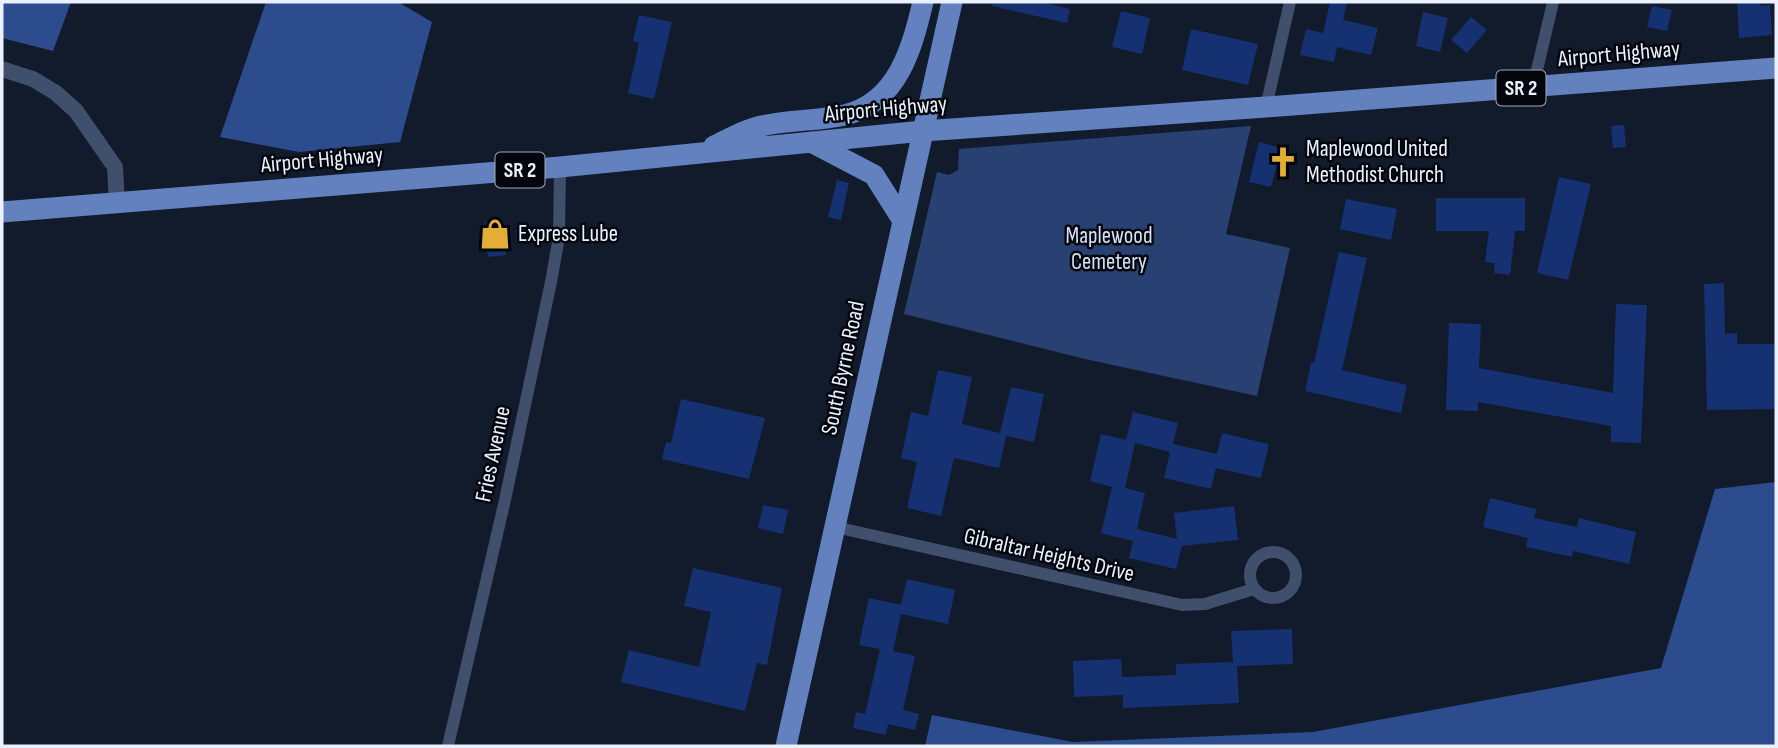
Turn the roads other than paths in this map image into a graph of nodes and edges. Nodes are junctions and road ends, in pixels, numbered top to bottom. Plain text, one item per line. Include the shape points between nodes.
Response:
1 (923, 2) edge
2 (952, 2) edge
3 (1290, 2) edge
4 (1553, 2) edge
5 (1776, 68) edge
6 (2, 69) edge
7 (1533, 87) junction
8 (1266, 107) junction
9 (923, 131) junction
10 (811, 142) junction
11 (696, 153) junction
12 (560, 167) junction
13 (117, 204) junction
14 (2, 212) edge
15 (903, 221) junction
16 (835, 527) junction
17 (1254, 589) dead end
18 (447, 746) edge
19 (786, 746) edge

1 - 11 main road via 903,68 872,103 845,115 754,128
2 - 9 main road, South Byrne Road
3 - 8 street
4 - 7 street
5 - 7 main road, Airport Highway / SR 2
6 - 13 street via 33,79 76,111 116,167
7 - 8 main road, Airport Highway / SR 2
8 - 9 main road, Airport Highway / SR 2
9 - 10 main road, Airport Highway / SR 2
9 - 15 main road, South Byrne Road
10 - 11 main road, Airport Highway / SR 2
10 - 15 main road via 874,175
11 - 12 main road, Airport Highway / SR 2
12 - 13 main road, Airport Highway / SR 2
12 - 18 street, Fries Avenue via 559,237 553,270
13 - 14 main road, Airport Highway / SR 2
15 - 16 main road, South Byrne Road
16 - 17 street, Gibraltar Heights Drive via 1171,603 1205,604
16 - 19 main road, South Byrne Road

